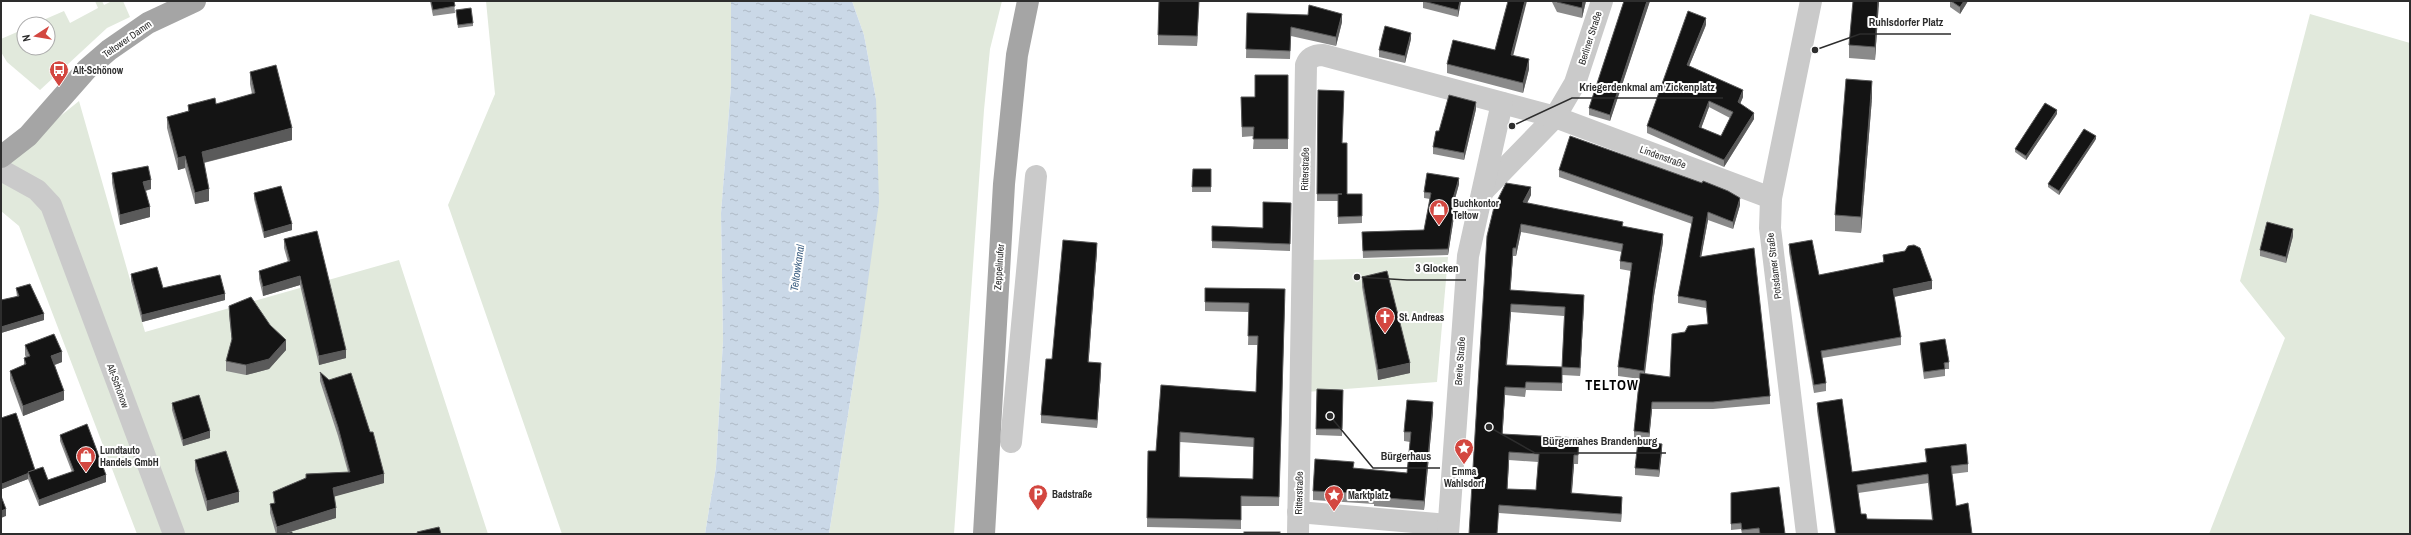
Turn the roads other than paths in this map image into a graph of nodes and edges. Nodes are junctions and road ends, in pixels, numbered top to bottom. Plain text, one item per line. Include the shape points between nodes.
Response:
1 (195, 1) edge
2 (1028, 1) edge
3 (1602, 1) edge
4 (1811, 1) edge
5 (1502, 103) junction
6 (1554, 117) junction
7 (1, 156) edge
8 (1, 170) edge
9 (1036, 176) dead end
10 (1484, 190) junction
11 (1770, 198) junction
12 (1010, 442) dead end
13 (1298, 512) junction
14 (1448, 529) edge
15 (174, 534) edge
16 (984, 534) edge
17 (1298, 534) edge
18 (1807, 534) edge

1 - 7 main road, Teltower Damm via 148,23 109,50 87,69 28,136
2 - 16 main road, Zeppelinufer via 1017,55 1004,184
3 - 6 street, Berliner Straße via 1575,82
4 - 11 street, Potsdamer Straße
5 - 6 street, Ritterstraße
5 - 10 street, Breite Straße
5 - 13 street, Ritterstraße via 1323,55 1317,55 1308,61
6 - 10 street
6 - 11 street, Lindenstraße
8 - 15 street, Alt-Schönow via 37,190 51,205
9 - 12 street
10 - 14 street, Breite Straße via 1468,256
11 - 18 street, Potsdamer Straße via 1772,261
13 - 14 street
13 - 17 street, Ritterstraße

